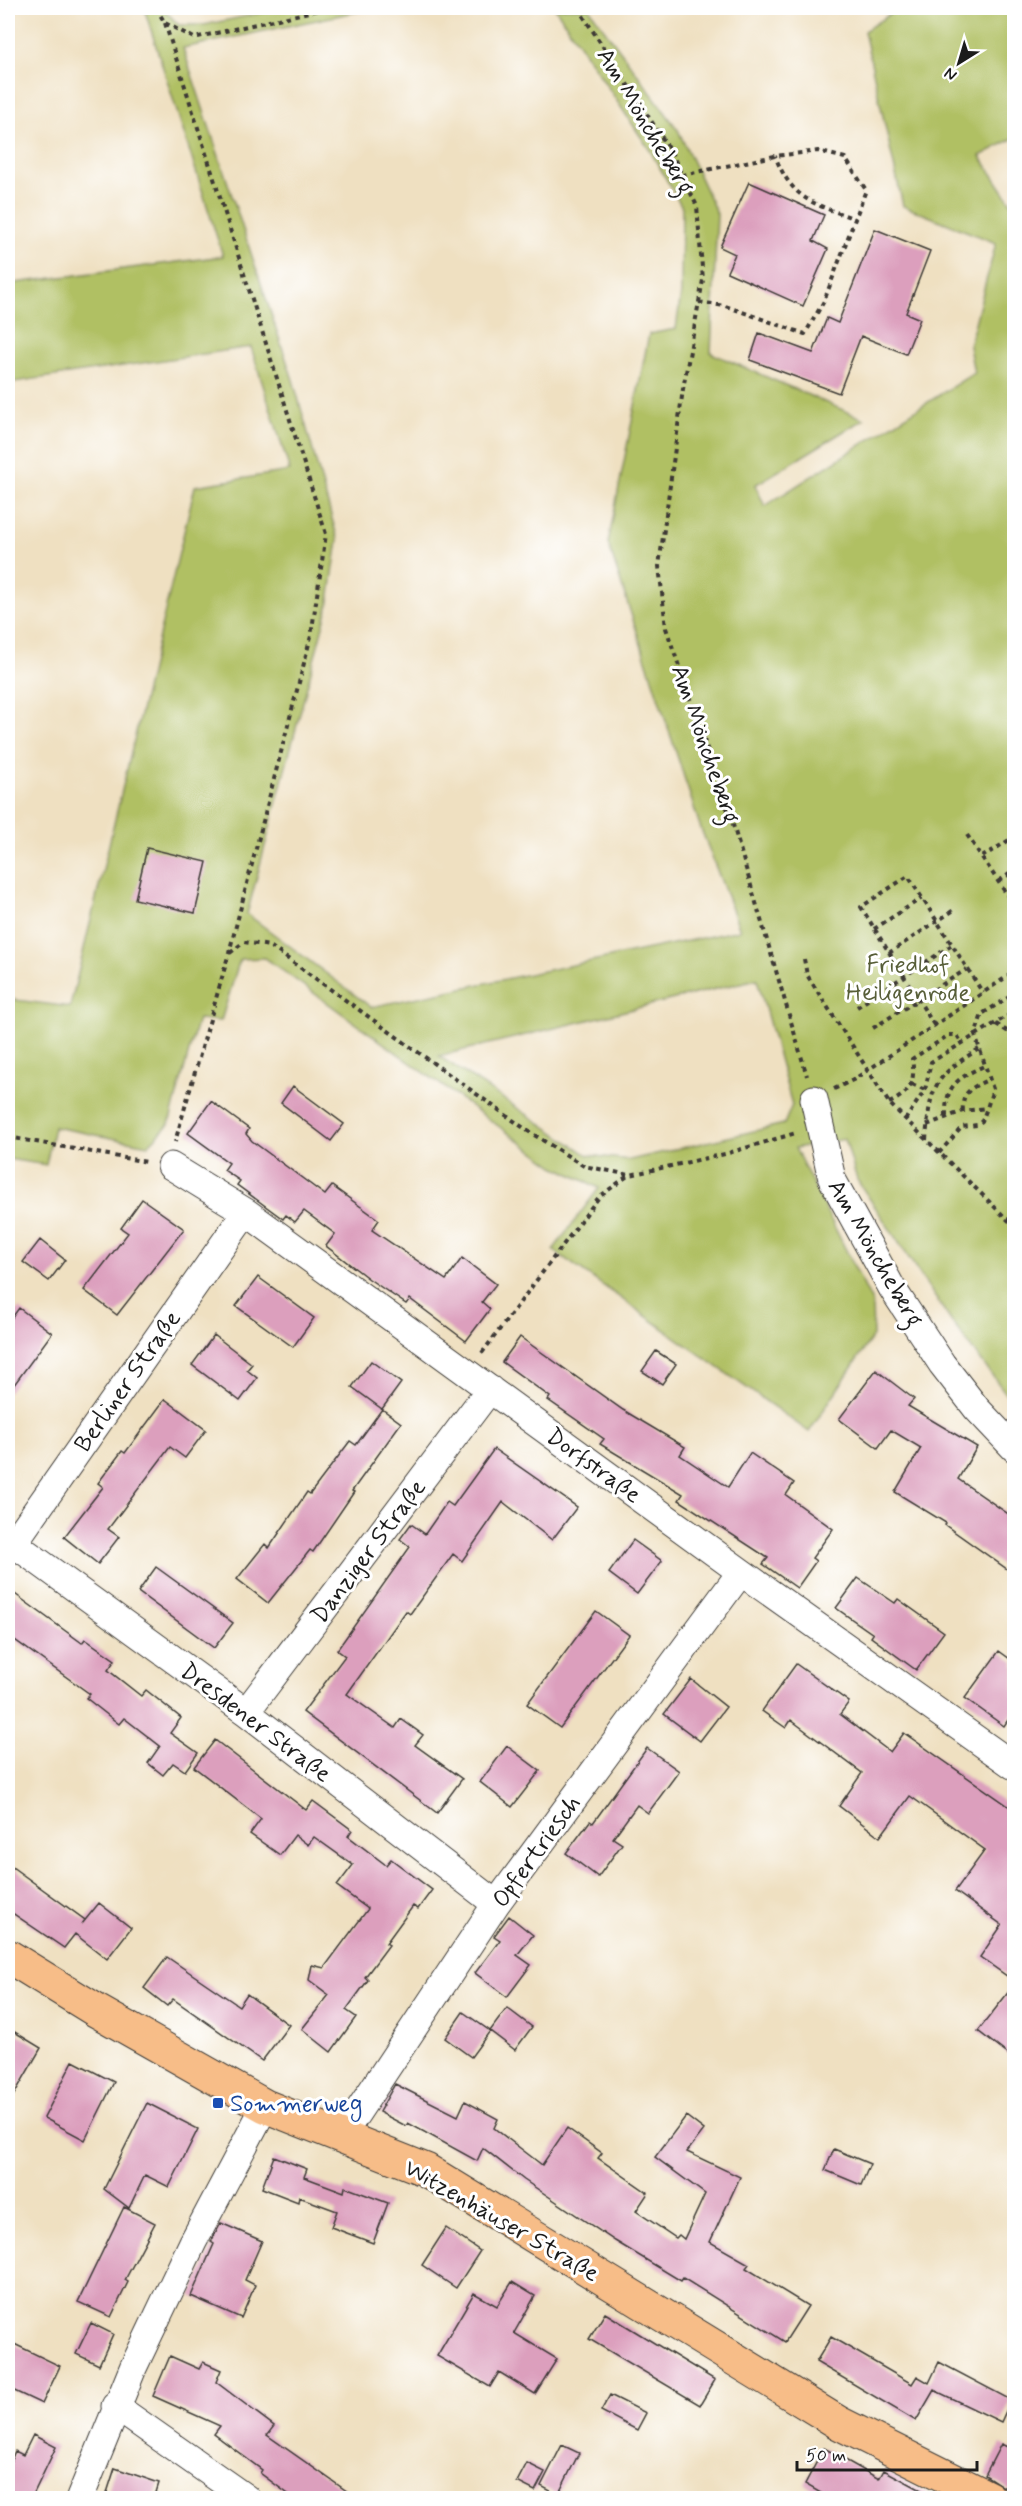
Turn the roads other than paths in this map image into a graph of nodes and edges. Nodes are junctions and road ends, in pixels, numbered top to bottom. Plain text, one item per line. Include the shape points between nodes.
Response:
1 (814, 1099) road end
2 (171, 1166) road end
3 (246, 1212) junction
4 (490, 1389) junction
5 (1014, 1448) edge
6 (10, 1547) edge
7 (741, 1572) junction
8 (246, 1712) junction
9 (1014, 1766) edge
10 (496, 1904) junction
11 (8, 1956) edge
12 (266, 2106) junction
13 (341, 2137) junction
14 (115, 2406) junction
15 (80, 2499) edge
16 (246, 2499) edge
17 (989, 2499) edge

1 - 5 street, Am Möncheberg via 832,1179 892,1288 942,1364
2 - 3 street, Dorfstraße
3 - 4 street, Dorfstraße
3 - 6 street, Berliner Straße
4 - 7 street, Dorfstraße
4 - 8 street, Danziger Straße
6 - 8 street, Dresdener Straße
7 - 9 street, Dorfstraße
7 - 10 street, Opfertriesch
8 - 10 street, Dresdener Straße
10 - 13 street, Opfertriesch
11 - 12 main road, Witzenhäuser Straße
12 - 13 main road, Witzenhäuser Straße
12 - 14 street via 193,2242
13 - 17 main road, Witzenhäuser Straße via 426,2170 839,2424
14 - 15 street
14 - 16 street

